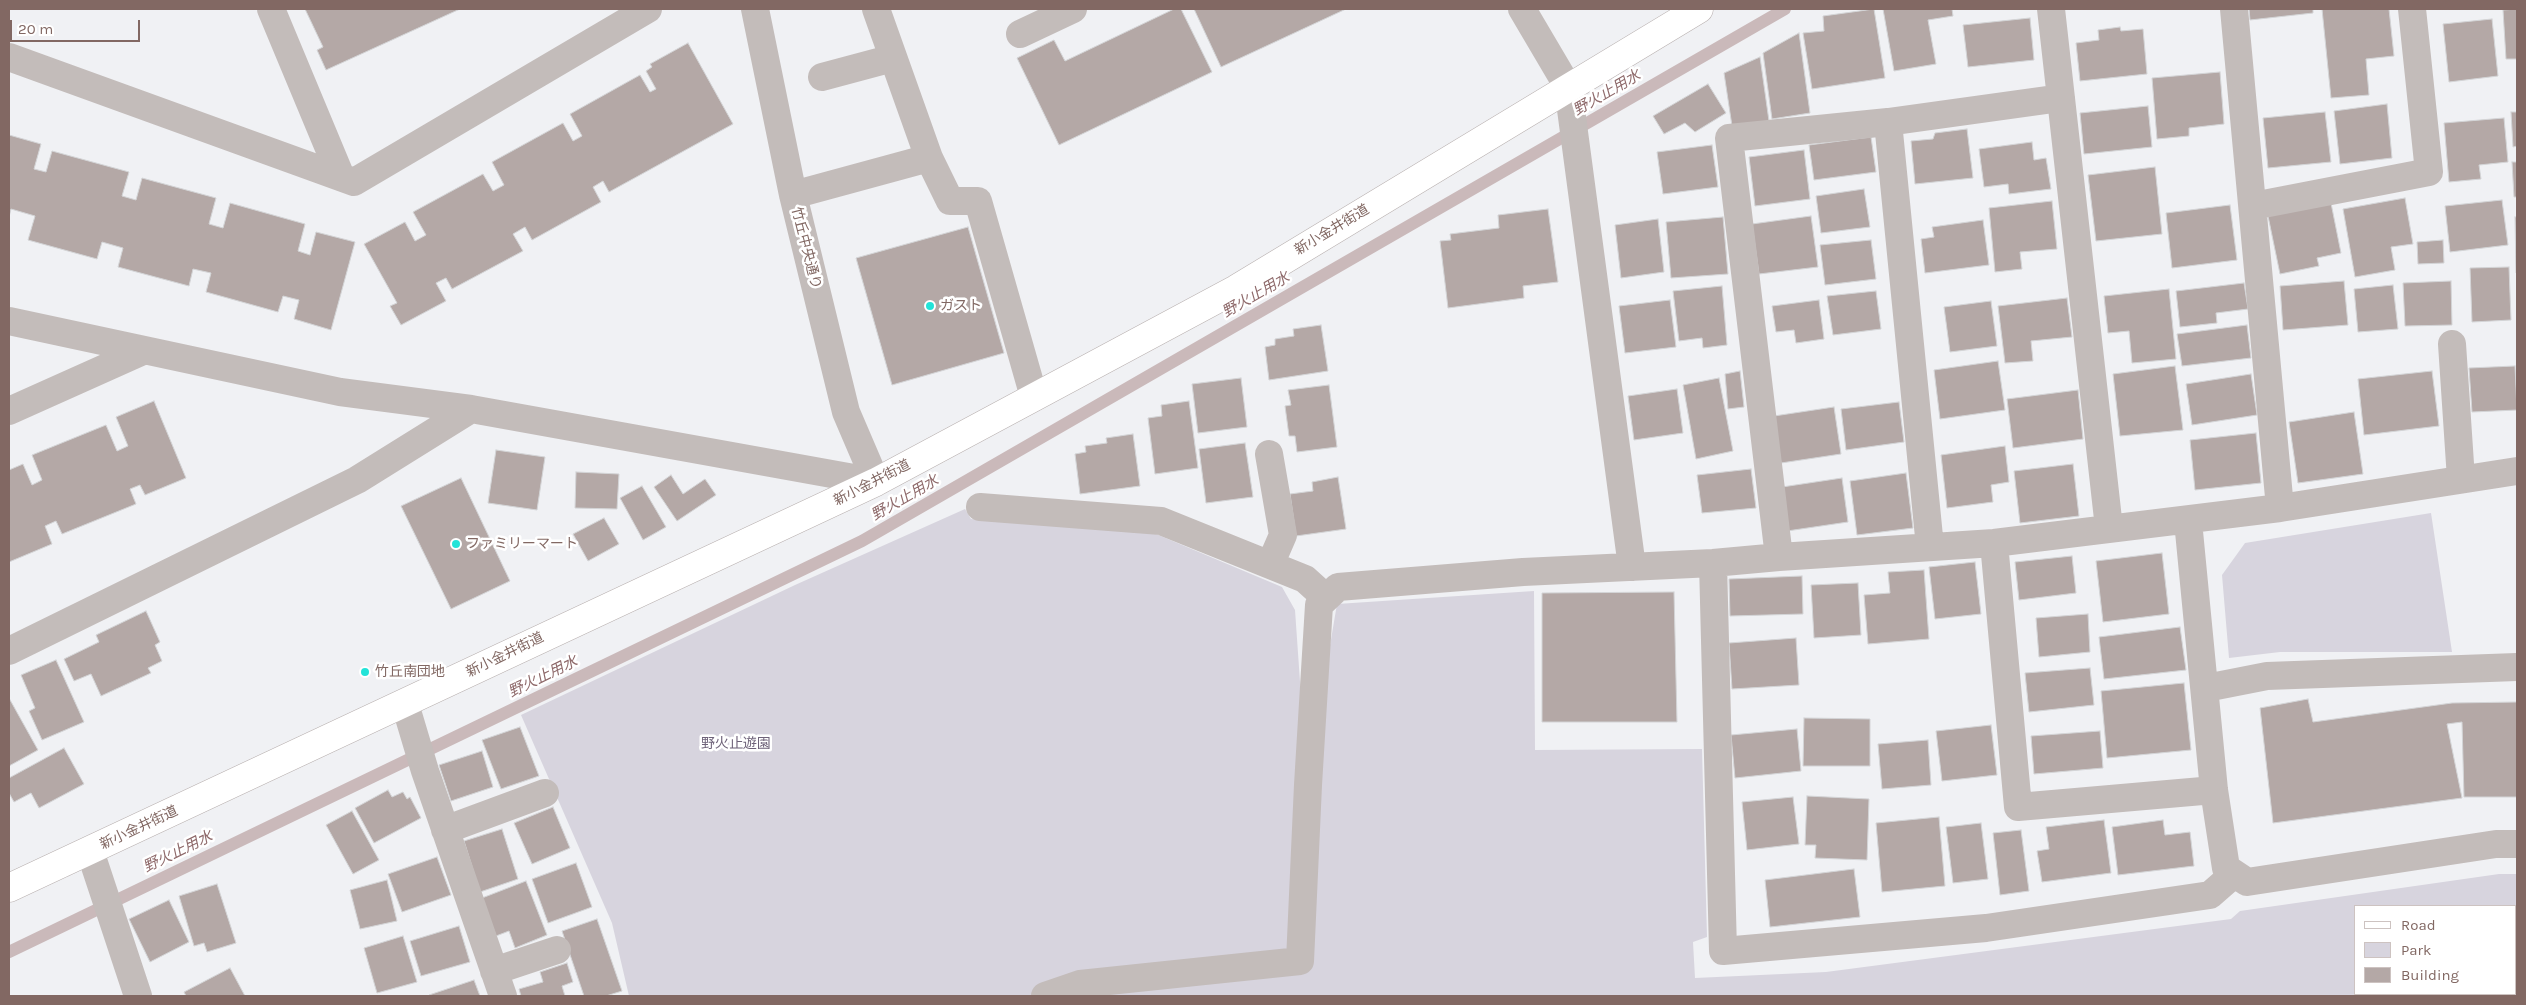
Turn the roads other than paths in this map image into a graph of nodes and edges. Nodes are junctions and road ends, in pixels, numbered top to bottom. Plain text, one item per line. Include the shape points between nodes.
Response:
1 (271, 9) edge
2 (648, 9) edge
3 (755, 9) edge
4 (876, 9) edge
5 (1073, 9) edge
6 (1523, 9) edge
7 (1699, 9) edge
8 (2051, 9) edge
9 (2234, 9) edge
10 (2412, 9) edge
11 (1020, 34) dead end
12 (9, 57) edge
13 (894, 58) junction
14 (822, 77) dead end
15 (1568, 88) junction
16 (2061, 98) junction
17 (1888, 122) junction
18 (929, 158) junction
19 (341, 177) junction
20 (793, 195) junction
21 (2253, 206) junction
22 (9, 322) edge
23 (2452, 344) dead end
24 (143, 351) junction
25 (1034, 397) junction
26 (470, 409) junction
27 (9, 411) edge
28 (1269, 454) dead end
29 (2517, 471) edge
30 (2460, 480) junction
31 (876, 482) junction
32 (980, 507) dead end
33 (2280, 508) junction
34 (2188, 520) junction
35 (2109, 528) junction
36 (1994, 543) junction
37 (1930, 546) junction
38 (1779, 557) junction
39 (1713, 563) junction
40 (1270, 564) junction
41 (1632, 567) junction
42 (1326, 598) junction
43 (9, 651) edge
44 (2517, 667) edge
45 (2206, 688) junction
46 (405, 704) junction
47 (2214, 790) junction
48 (545, 793) dead end
49 (445, 830) junction
50 (2517, 844) edge
51 (90, 851) junction
52 (2234, 874) junction
53 (9, 888) edge
54 (557, 950) dead end
55 (494, 971) junction
56 (138, 996) edge
57 (502, 996) edge
58 (1045, 996) edge

1 - 19 street
2 - 19 street via 354,182
3 - 20 street, 竹丘中央通り
4 - 13 street
5 - 11 street
6 - 15 street
7 - 15 main road, 新小金井街道
8 - 16 street
9 - 21 street
10 - 21 street via 2429,172
12 - 19 street
13 - 14 street
13 - 18 street
15 - 25 main road, 新小金井街道 via 1236,288
15 - 41 street
16 - 17 street
16 - 35 street
17 - 37 street
17 - 38 street via 1729,138
18 - 20 street
18 - 25 street via 950,201 978,201
20 - 31 street, 竹丘中央通り via 846,412
21 - 33 street
22 - 24 street
23 - 30 street
24 - 26 street via 340,392
24 - 27 street
25 - 31 main road, 新小金井街道
26 - 31 street
26 - 43 street via 357,480
28 - 40 street via 1283,535
29 - 30 street
30 - 33 street
31 - 46 main road, 新小金井街道
32 - 40 street via 1161,520
33 - 34 street
34 - 35 street
34 - 45 street
35 - 36 street
36 - 37 street
36 - 47 street via 2018,807
37 - 38 street
38 - 39 street
39 - 41 street
39 - 52 street via 1723,951 1986,928 2210,895
40 - 42 street via 1305,579
41 - 42 street via 1338,587
42 - 58 street via 1319,605 1300,961 1080,984
44 - 45 street via 2267,676
45 - 47 street
46 - 49 street
46 - 51 main road, 新小金井街道
47 - 52 street via 2226,868
48 - 49 street
49 - 55 street
50 - 52 street via 2496,844 2247,882
51 - 53 main road, 新小金井街道
51 - 56 street
54 - 55 street
55 - 57 street

